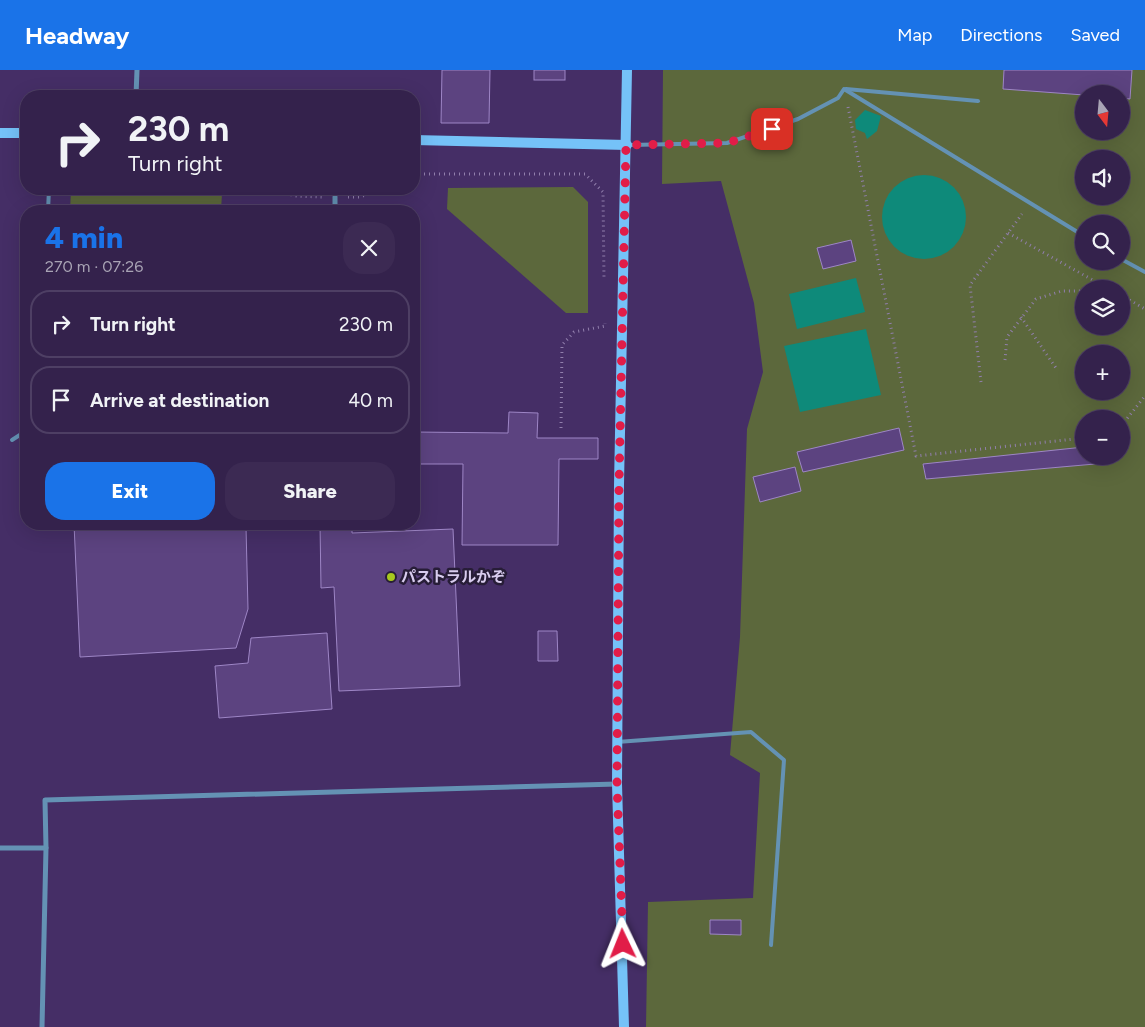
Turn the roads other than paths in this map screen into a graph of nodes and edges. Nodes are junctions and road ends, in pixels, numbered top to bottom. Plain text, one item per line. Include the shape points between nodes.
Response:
1 (137, 70) edge
2 (627, 70) edge
3 (844, 89) junction
4 (136, 90) edge
5 (978, 101) dead end
6 (0, 133) edge
7 (20, 133) edge
8 (420, 140) edge
9 (626, 145) junction
10 (335, 197) dead end
11 (335, 205) edge
12 (1075, 230) edge
13 (1130, 264) edge
14 (1145, 272) edge
15 (20, 435) edge
16 (12, 440) dead end
17 (617, 742) junction
18 (617, 784) junction
19 (0, 848) edge
20 (46, 848) junction
21 (771, 945) dead end
22 (42, 1027) edge
23 (624, 1027) edge

1 - 4 street
2 - 9 street
3 - 5 lane
3 - 9 lane via 838,98 798,119 727,143
3 - 12 lane
6 - 7 street
8 - 9 street
9 - 17 street
10 - 11 street
13 - 14 lane
15 - 16 lane
17 - 18 street
17 - 21 lane via 750,732 784,760
18 - 20 street via 45,800
18 - 23 street
19 - 20 street
20 - 22 street

